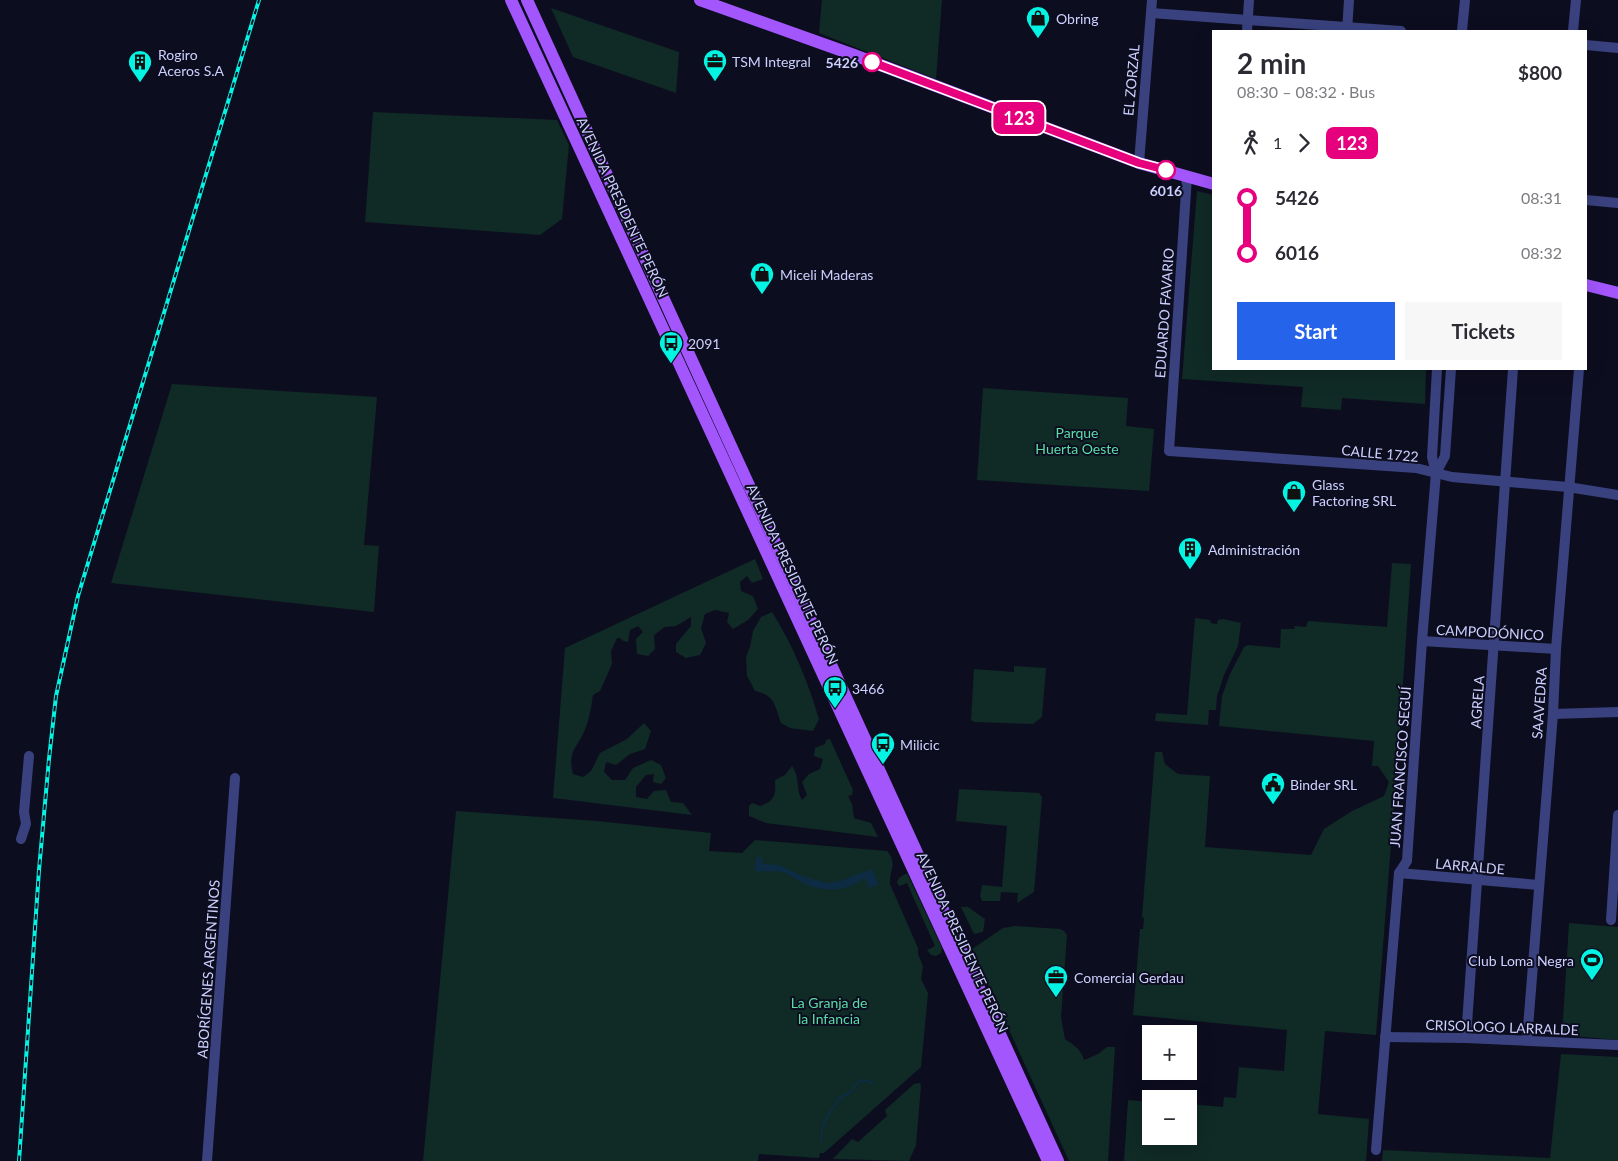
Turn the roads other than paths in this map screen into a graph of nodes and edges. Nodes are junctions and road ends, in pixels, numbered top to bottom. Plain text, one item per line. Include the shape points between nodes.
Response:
1 (511, 0) edge
2 (527, 0) edge
3 (700, 0) edge
4 (1152, 0) edge
5 (1249, 0) edge
6 (1349, 0) edge
7 (1464, 0) edge
8 (1576, 0) edge
9 (1151, 12) junction
10 (1248, 20) junction
11 (1347, 29) edge
12 (1247, 30) edge
13 (1374, 30) edge
14 (1462, 30) edge
15 (1573, 30) edge
16 (1587, 45) edge
17 (1618, 48) edge
18 (1139, 163) junction
19 (1187, 176) junction
20 (1212, 183) edge
21 (1587, 200) edge
22 (1618, 203) edge
23 (1587, 285) edge
24 (1618, 293) edge
25 (1436, 370) edge
26 (1451, 370) edge
27 (1513, 370) edge
28 (1579, 370) edge
29 (1168, 451) joint
30 (1436, 473) junction
31 (1506, 481) junction
32 (1568, 487) junction
33 (1618, 495) edge
34 (1422, 641) junction
35 (1495, 646) junction
36 (1556, 649) junction
37 (1618, 712) edge
38 (1552, 714) junction
39 (29, 756) dead end
40 (235, 778) dead end
41 (1618, 815) edge
42 (20, 839) dead end
43 (1399, 873) junction
44 (1477, 880) junction
45 (1538, 885) junction
46 (1611, 920) dead end
47 (1386, 1037) junction
48 (1466, 1038) junction
49 (1527, 1040) junction
50 (1618, 1046) edge
51 (1376, 1150) dead end
52 (207, 1161) edge
53 (1048, 1161) edge
54 (1058, 1161) edge

1 - 53 main road, AVENIDA PRESIDENTE PERÓN
2 - 54 main road, AVENIDA PRESIDENTE PERÓN
3 - 18 main road
4 - 9 street, EL ZORZAL
5 - 10 street
6 - 11 street
7 - 14 street
8 - 15 street
9 - 10 street
9 - 18 street, EL ZORZAL
10 - 11 street
10 - 12 street
11 - 13 street
16 - 17 street
18 - 19 main road
19 - 20 main road
19 - 29 street, EDUARDO FAVARIO
21 - 22 street
23 - 24 main road
25 - 30 street via 1432,456
26 - 30 street via 1445,456
27 - 31 street, AGRELA
28 - 32 street, SAAVEDRA
29 - 30 street, CALLE 1722 via 1416,468
30 - 31 street, CALLE 1722
30 - 34 street, JUAN FRANCISCO SEGUÍ
31 - 32 street, CALLE 1722
31 - 35 street, AGRELA
32 - 33 street, CALLE 1722
32 - 36 street, SAAVEDRA
34 - 35 street, CAMPODÓNICO
34 - 43 street, JUAN FRANCISCO SEGUÍ via 1407,861
35 - 36 street, CAMPODÓNICO
35 - 44 street, AGRELA
36 - 38 street, SAAVEDRA
37 - 38 street
38 - 45 street, SAAVEDRA
39 - 42 street via 24,812 26,824
40 - 52 street, ABORÍGENES ARGENTINOS
41 - 46 street
43 - 44 street, LARRALDE
43 - 47 street, JUAN FRANCISCO SEGUÍ
44 - 45 street, LARRALDE
44 - 48 street, AGRELA
45 - 49 street, SAAVEDRA
47 - 48 street, CRISOLOGO LARRALDE
47 - 51 street, JUAN FRANCISCO SEGUÍ
48 - 49 street, CRISOLOGO LARRALDE
49 - 50 street, CRISOLOGO LARRALDE

